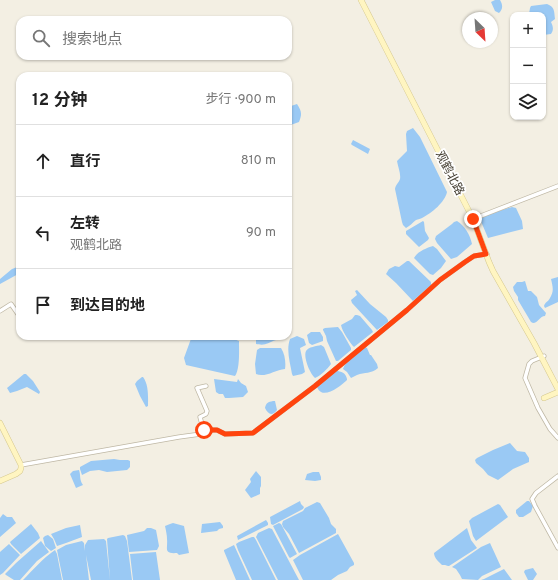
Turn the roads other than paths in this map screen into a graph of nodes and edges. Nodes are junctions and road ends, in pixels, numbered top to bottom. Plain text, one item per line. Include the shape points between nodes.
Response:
1 (361, 0) edge
2 (364, 0) edge
3 (558, 186) edge
4 (474, 218) junction
5 (487, 254) junction
6 (0, 311) edge
7 (16, 311) edge
8 (543, 356) junction
9 (558, 383) edge
10 (206, 386) dead end
11 (558, 390) edge
12 (544, 398) dead end
13 (0, 423) edge
14 (204, 432) junction
15 (558, 438) edge
16 (21, 465) junction
17 (558, 476) edge
18 (0, 481) edge
19 (558, 548) edge

1 - 4 street, 观鹤北路
2 - 4 street, 观鹤北路
3 - 4 street
4 - 5 street, 观鹤北路
5 - 8 street, 观鹤北路 via 499,283
5 - 14 street via 474,256 440,280 327,376 253,433 225,434 217,430
6 - 7 street via 11,304
8 - 9 street, 观鹤北路
8 - 11 street, 观鹤北路
8 - 15 street via 529,364 525,378 538,408
10 - 14 street via 197,388 206,411 206,414 200,417
11 - 12 street
13 - 16 street
14 - 16 street
16 - 18 street via 20,471
17 - 19 street via 532,499

